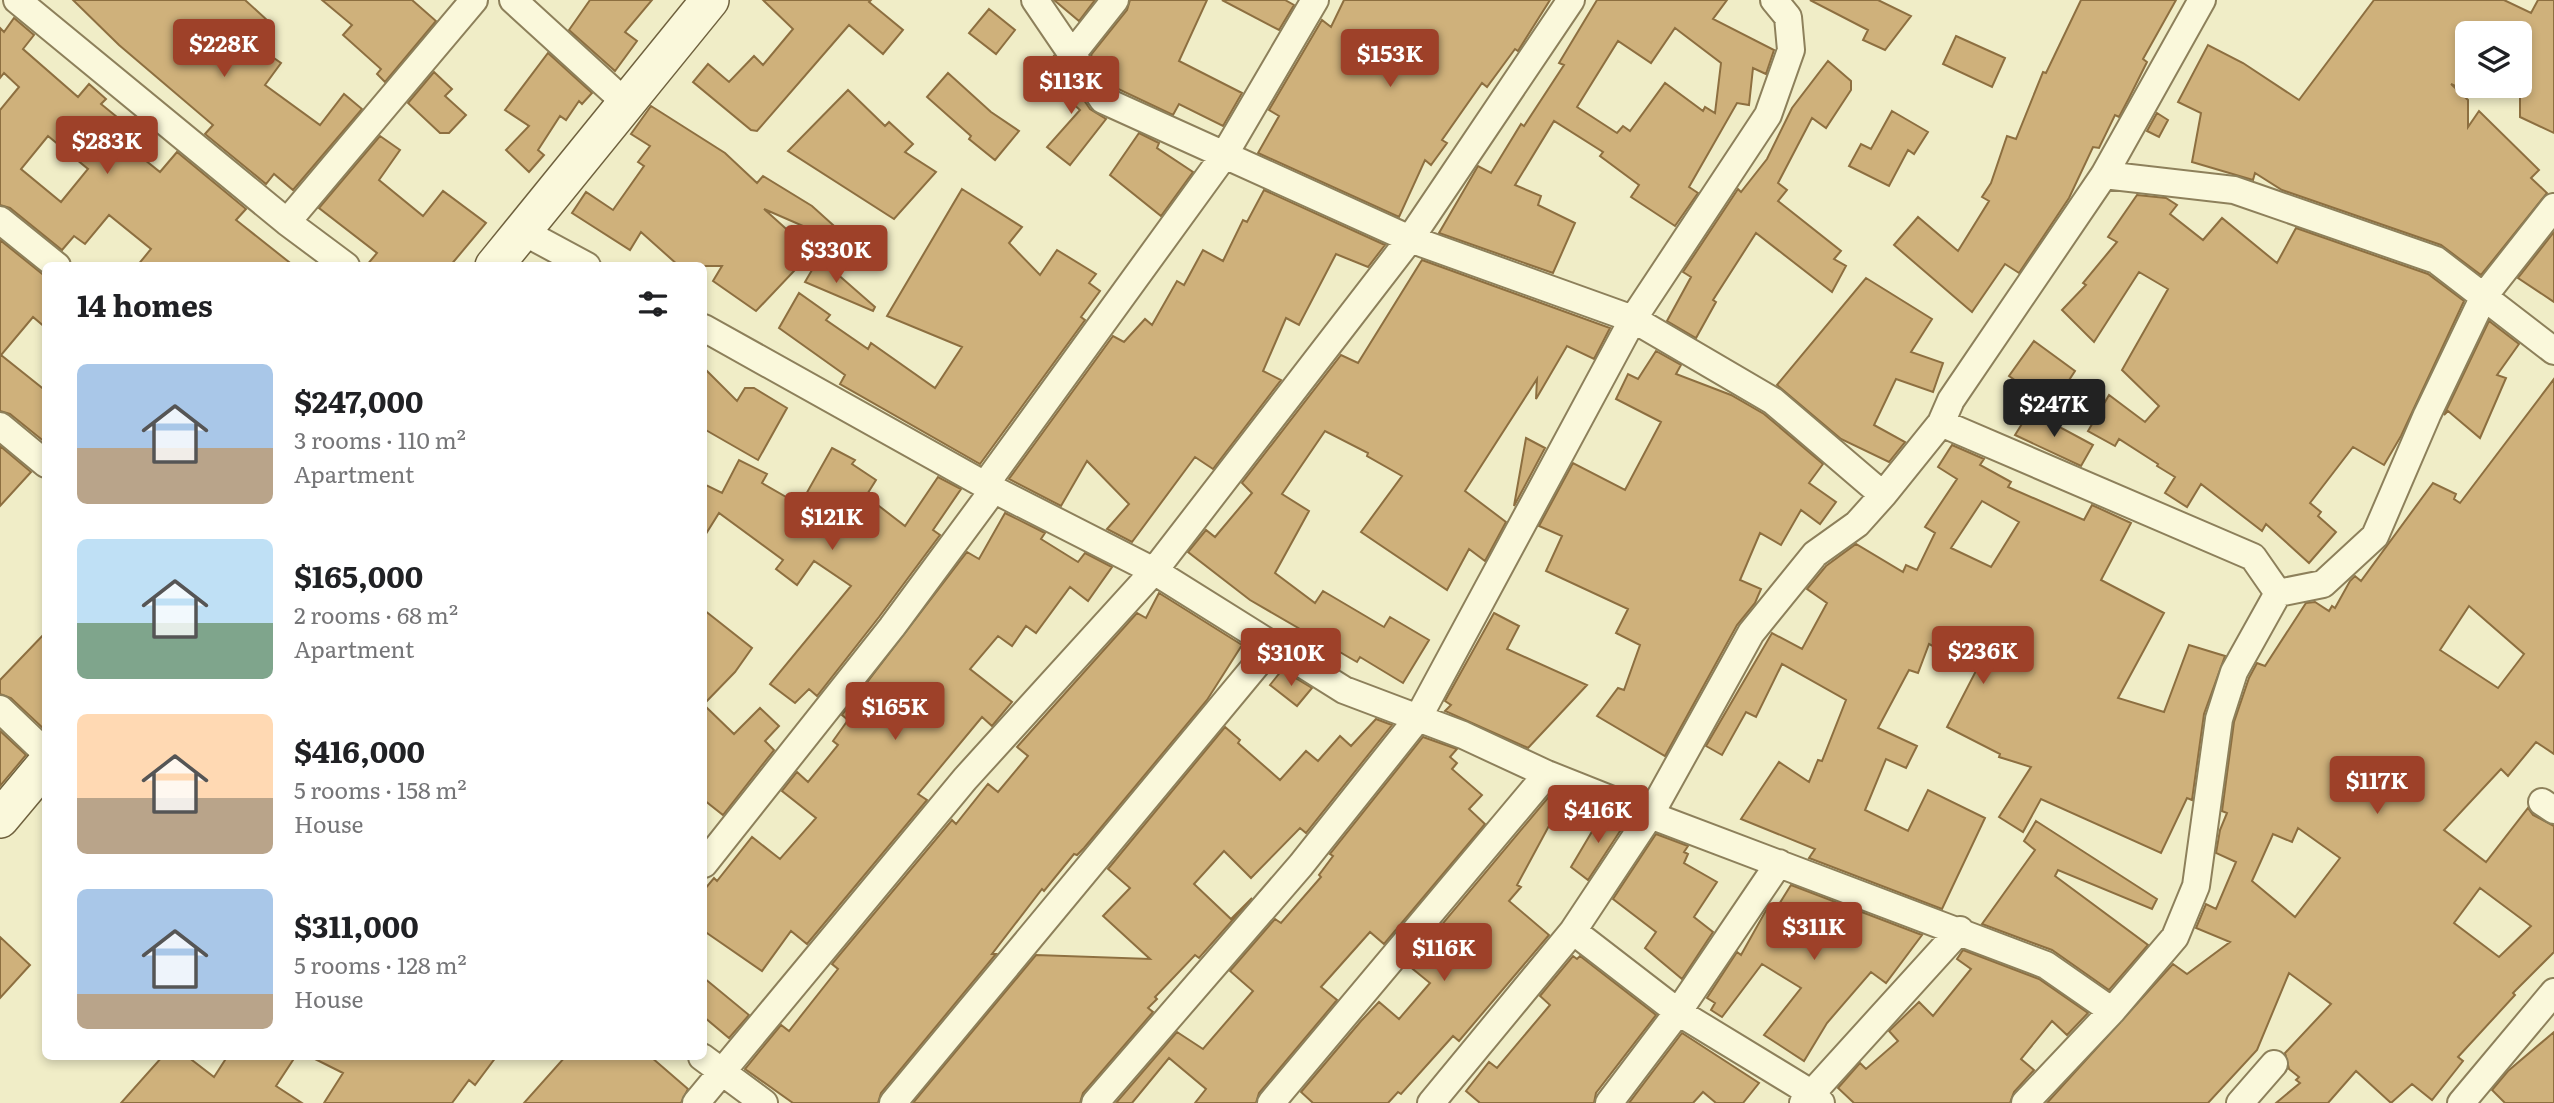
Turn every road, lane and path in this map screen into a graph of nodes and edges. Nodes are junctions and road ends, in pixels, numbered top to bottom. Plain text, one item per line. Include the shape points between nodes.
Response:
1 (18, 0) edge
2 (474, 0) edge
3 (513, 0) edge
4 (710, 0) edge
5 (1035, 0) edge
6 (1115, 0) edge
7 (1315, 0) edge
8 (1571, 0) edge
9 (1774, 0) edge
10 (2202, 0) edge
11 (1073, 53) junction
12 (627, 104) junction
13 (1223, 157) junction
14 (2104, 175) junction
15 (2554, 208) edge
16 (0, 220) edge
17 (287, 222) junction
18 (522, 231) junction
19 (1410, 239) junction
20 (52, 262) edge
21 (341, 262) edge
22 (497, 262) edge
23 (580, 262) edge
24 (2484, 296) junction
25 (1633, 319) junction
26 (707, 330) edge
27 (2554, 351) edge
28 (1941, 423) junction
29 (0, 426) edge
30 (42, 461) edge
31 (989, 487) junction
32 (1883, 495) junction
33 (1154, 571) junction
34 (2278, 593) junction
35 (1272, 646) junction
36 (0, 709) edge
37 (1419, 718) junction
38 (42, 749) edge
39 (42, 769) edge
40 (1547, 774) junction
41 (1650, 815) junction
42 (0, 819) edge
43 (707, 860) edge
44 (1779, 863) junction
45 (1960, 930) junction
46 (1573, 931) junction
47 (2554, 992) edge
48 (2112, 1011) junction
49 (1678, 1012) junction
50 (713, 1064) edge
51 (2274, 1064) dead end
52 (1812, 1100) edge
53 (696, 1103) edge
54 (764, 1103) edge
55 (893, 1103) edge
56 (1094, 1103) edge
57 (1271, 1103) edge
58 (1431, 1103) edge
59 (1608, 1103) edge
60 (2025, 1103) edge
61 (2240, 1103) edge
62 (2461, 1103) edge

1 - 17 street
2 - 17 street
3 - 12 street
4 - 12 main road
5 - 11 street
6 - 11 street
7 - 13 street
8 - 19 street
9 - 25 street via 1788,17 1791,50 1768,115
10 - 14 street
11 - 13 street via 1103,100
12 - 18 main road
13 - 19 street
13 - 31 street
14 - 24 street via 2234,190 2436,260
14 - 28 street via 1951,400
15 - 24 street
16 - 20 street
17 - 21 street
18 - 22 main road
18 - 23 street
19 - 25 street
19 - 33 street
24 - 27 street
24 - 34 street via 2375,536 2323,584
25 - 32 street via 1773,401
25 - 37 street
26 - 31 street
28 - 32 street
28 - 34 street via 2253,557
29 - 30 street
31 - 33 street
31 - 43 street via 892,627
32 - 41 street via 1857,524 1815,554 1751,633
33 - 35 street
33 - 50 street
34 - 48 street via 2234,671 2219,719 2196,886 2175,937
35 - 37 street via 1344,690
35 - 55 street
36 - 38 street
37 - 40 street
37 - 56 street via 1301,865
39 - 42 main road
40 - 41 street
40 - 57 street
41 - 44 street
41 - 46 street
44 - 45 street
44 - 49 street
45 - 48 street via 2046,965
45 - 52 street
46 - 49 street
46 - 58 street
47 - 62 street
48 - 60 street
49 - 52 street
49 - 59 street
50 - 53 street
50 - 54 street
51 - 61 street

